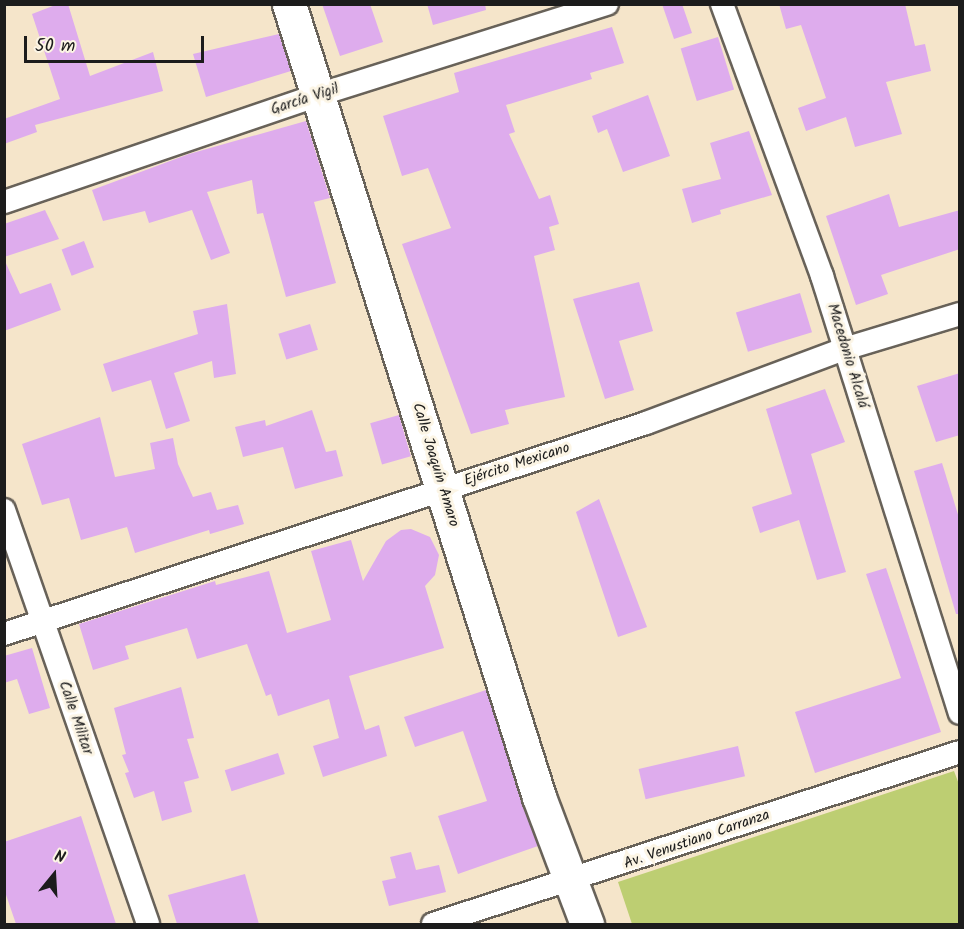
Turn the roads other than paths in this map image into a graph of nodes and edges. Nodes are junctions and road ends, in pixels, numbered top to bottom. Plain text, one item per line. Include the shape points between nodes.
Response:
1 (289, 4) edge
2 (607, 4) edge
3 (722, 4) edge
4 (318, 95) junction
5 (4, 202) edge
6 (960, 314) edge
7 (844, 349) junction
8 (443, 489) junction
9 (4, 510) edge
10 (41, 623) junction
11 (4, 634) edge
12 (960, 712) edge
13 (960, 752) edge
14 (571, 882) junction
15 (148, 924) edge
16 (433, 924) edge
17 (586, 924) edge

1 - 4 main road, Calle Joaquín Amaro
2 - 4 street, García Vigil
3 - 7 street, Macedonio Alcalá via 822,276
4 - 5 street, García Vigil
4 - 8 main road, Calle Joaquín Amaro
6 - 7 street, Ejército Mexicano
7 - 8 street, Ejército Mexicano via 646,423
7 - 12 street, Macedonio Alcalá
8 - 10 street, Ejército Mexicano
8 - 14 main road, Calle Joaquín Amaro via 539,797
9 - 10 street, Calle Militar
10 - 11 street, Ejército Mexicano
10 - 15 street, Calle Militar
13 - 14 street, Av. Venustiano Carranza
14 - 16 street, Av. Venustiano Carranza
14 - 17 main road, Calle Joaquín Amaro

